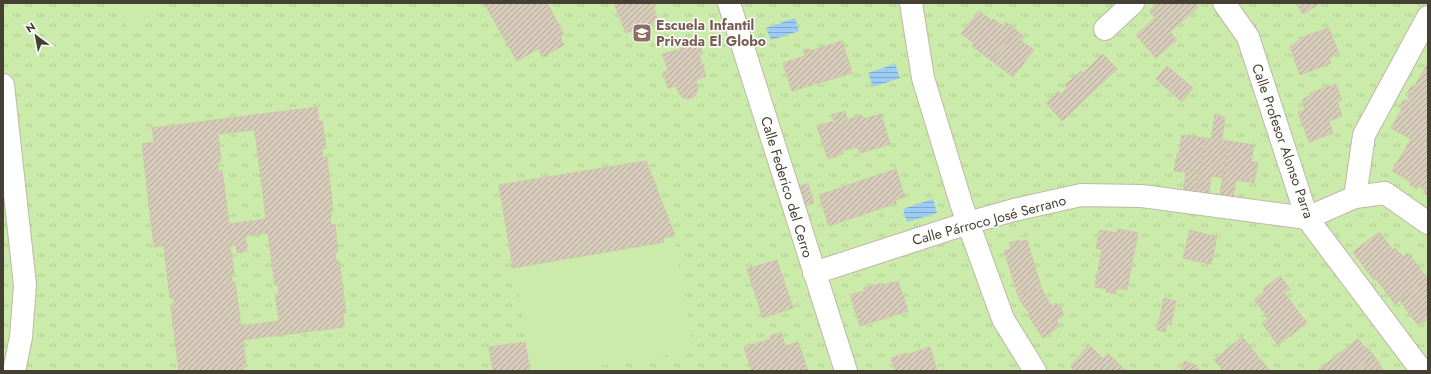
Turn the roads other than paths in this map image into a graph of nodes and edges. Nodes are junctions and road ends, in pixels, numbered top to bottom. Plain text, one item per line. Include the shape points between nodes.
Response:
1 (729, 3) edge
2 (911, 3) edge
3 (1133, 3) edge
4 (1224, 3) edge
5 (1428, 16) edge
6 (1105, 29) dead end
7 (3, 85) edge
8 (1355, 197) junction
9 (1306, 218) junction
10 (968, 223) junction
11 (1428, 223) edge
12 (814, 273) junction
13 (14, 371) edge
14 (846, 371) edge
15 (1035, 371) edge
16 (1422, 371) edge

1 - 12 street, Calle Federico del Cerro
2 - 10 street via 923,78
3 - 6 street
4 - 9 street, Calle Profesor Alonso Parra via 1248,37
5 - 8 street via 1364,135
7 - 13 street via 25,285
8 - 9 street
8 - 11 street via 1385,193
9 - 10 street, Calle Párroco José Serrano via 1142,196 1081,195
9 - 16 street, Calle Profesor Alonso Parra
10 - 12 street, Calle Párroco José Serrano
10 - 15 street via 1004,318
12 - 14 street, Calle Federico del Cerro

